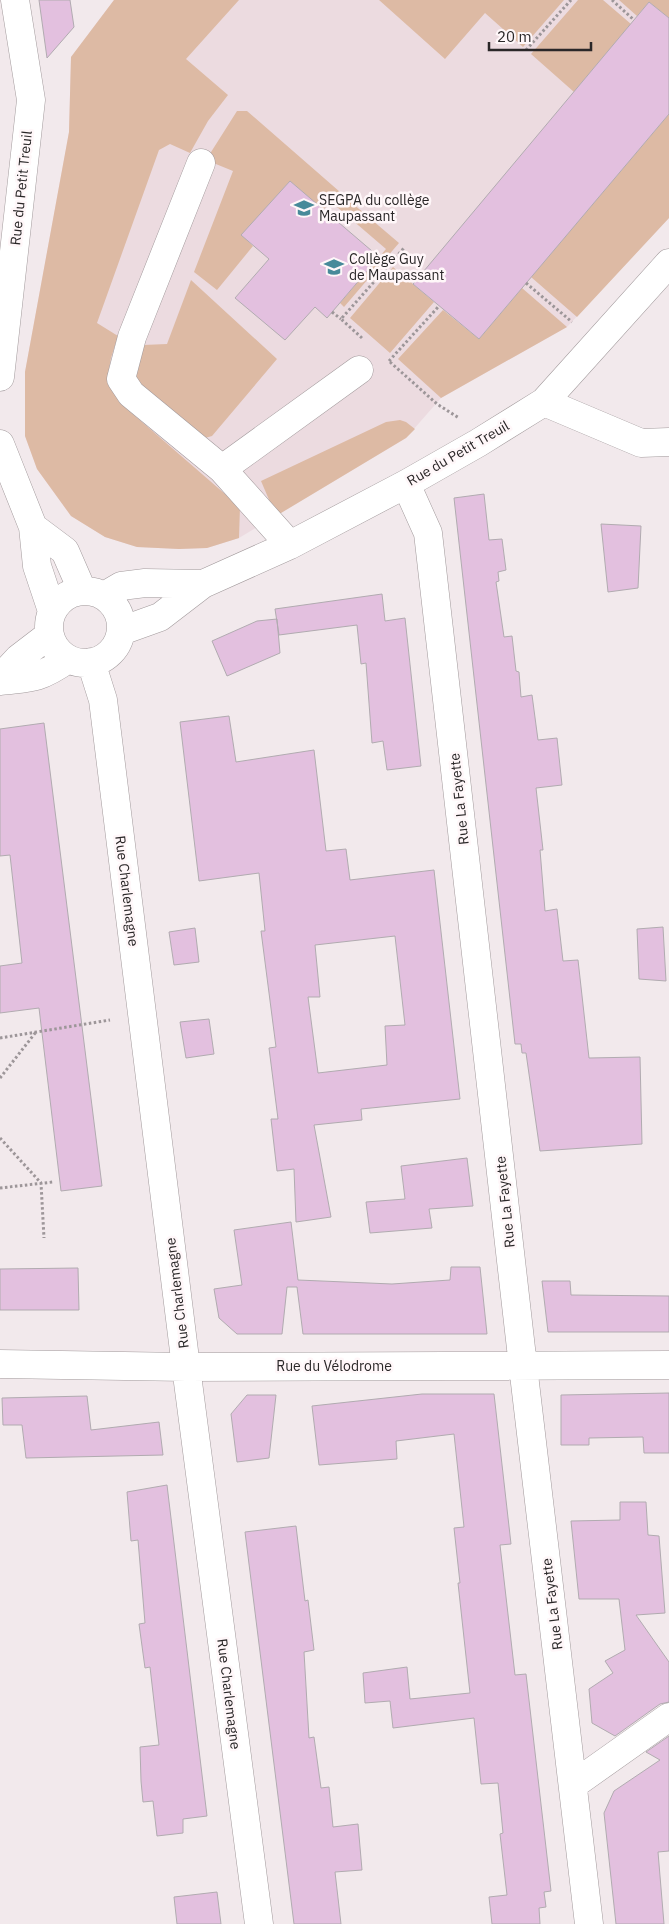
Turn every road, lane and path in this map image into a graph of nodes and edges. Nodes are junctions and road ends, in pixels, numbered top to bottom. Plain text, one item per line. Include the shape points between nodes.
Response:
1 (15, 0) edge
2 (571, 0) edge
3 (612, 0) edge
4 (634, 20) dead end
5 (526, 50) dead end
6 (201, 163) dead end
7 (404, 248) dead end
8 (669, 263) edge
9 (526, 283) dead end
10 (439, 306) dead end
11 (332, 312) dead end
12 (341, 320) junction
13 (572, 322) dead end
14 (368, 344) dead end
15 (382, 356) dead end
16 (389, 362) junction
17 (359, 370) dead end
18 (0, 378) edge
19 (544, 402) junction
20 (461, 419) dead end
21 (669, 442) edge
22 (0, 444) edge
23 (222, 469) junction
24 (406, 484) junction
25 (33, 527) junction
26 (290, 545) junction
27 (203, 584) junction
28 (93, 593) junction
29 (50, 623) junction
30 (121, 632) junction
31 (80, 661) junction
32 (0, 680) edge
33 (143, 1014) junction
34 (37, 1032) junction
35 (0, 1038) edge
36 (0, 1078) edge
37 (0, 1138) edge
38 (53, 1182) dead end
39 (41, 1183) junction
40 (0, 1188) edge
41 (44, 1238) dead end
42 (0, 1364) edge
43 (669, 1365) edge
44 (523, 1366) junction
45 (186, 1367) junction
46 (669, 1717) edge
47 (573, 1785) junction
48 (259, 1924) edge
49 (589, 1924) edge

1 - 18 street, Rue du Petit Treuil via 30,100
2 - 5 path
3 - 4 path
6 - 23 street via 132,337 122,379 131,394
7 - 12 path
8 - 19 street, Rue du Petit Treuil
9 - 13 path
10 - 16 path
11 - 12 path
12 - 14 path
15 - 16 path
16 - 20 path via 437,404
17 - 23 street
19 - 21 street via 641,443
19 - 24 street, Rue du Petit Treuil
22 - 25 street
23 - 26 street
24 - 26 street, Rue du Petit Treuil
24 - 44 street, Rue La Fayette via 428,533
25 - 28 street via 65,551
25 - 29 street via 37,566
26 - 27 street, Rue du Petit Treuil
27 - 28 street, Rue du Petit Treuil via 146,583
27 - 30 street, Rue du Petit Treuil via 160,617
28 - 29 street via 72,592 64,597 57,603
28 - 30 street via 112,602
29 - 31 street via 53,645 60,653
29 - 32 street
30 - 31 street via 111,652 102,659
31 - 32 street via 36,677
31 - 33 street, Rue Charlemagne via 103,700
33 - 34 path
33 - 45 street, Rue Charlemagne
34 - 35 path
34 - 36 path
37 - 39 path
38 - 39 path
39 - 40 path
39 - 41 path
42 - 45 street, Rue du Vélodrome
43 - 44 street, Rue du Vélodrome
44 - 45 street, Rue du Vélodrome
44 - 47 street, Rue La Fayette
45 - 48 street, Rue Charlemagne
46 - 47 street
47 - 49 street, Rue La Fayette

